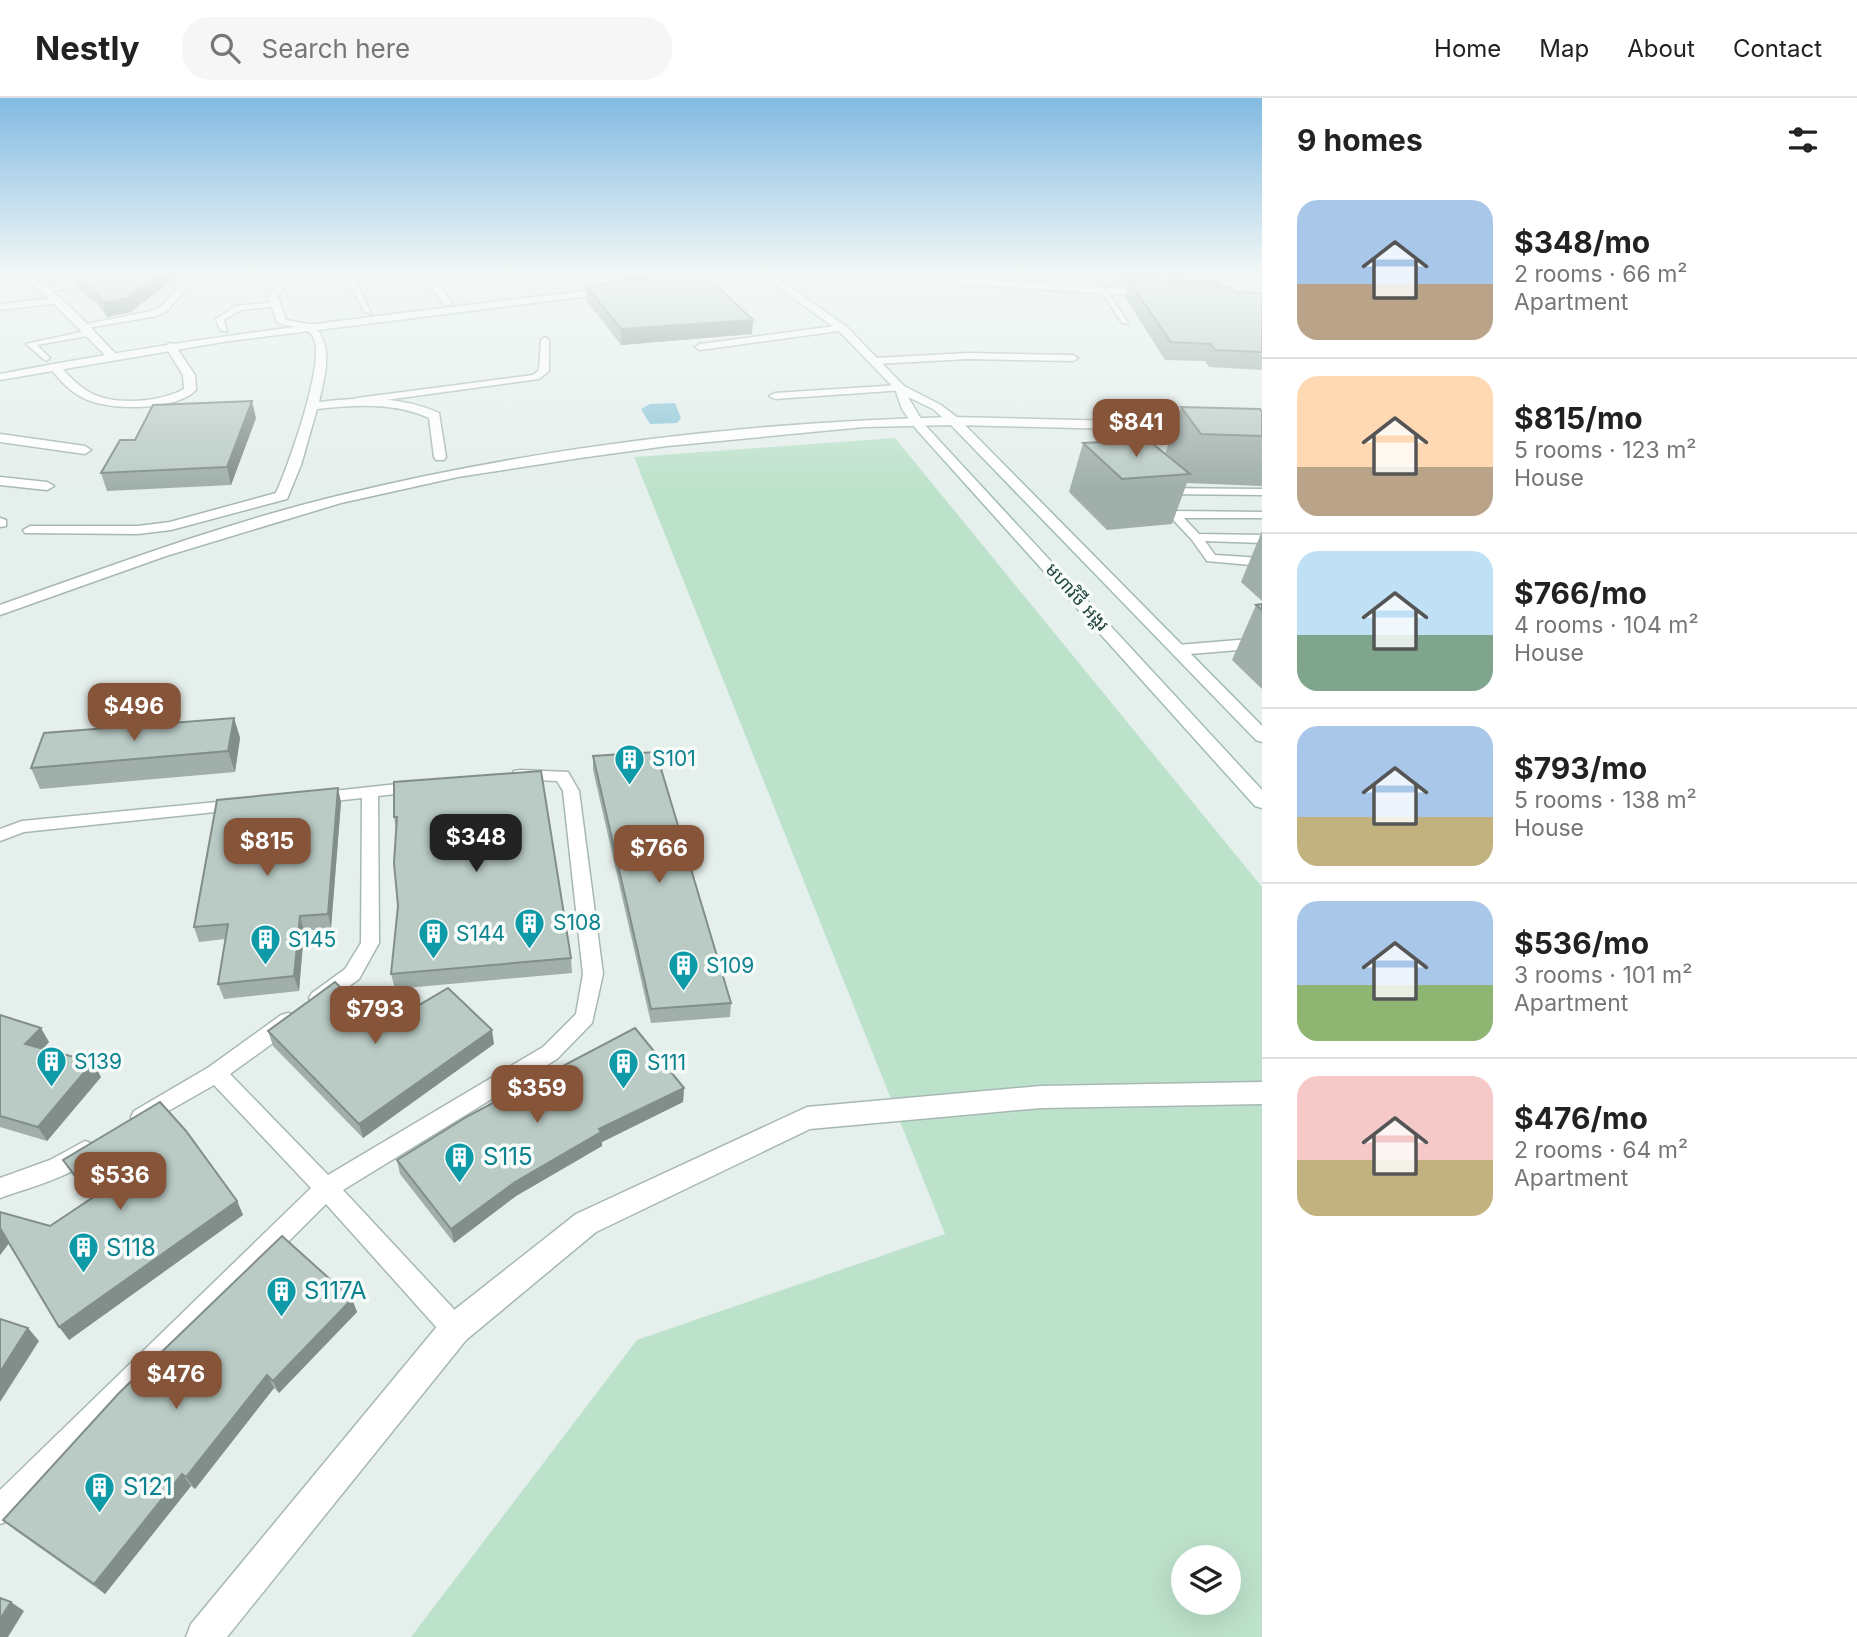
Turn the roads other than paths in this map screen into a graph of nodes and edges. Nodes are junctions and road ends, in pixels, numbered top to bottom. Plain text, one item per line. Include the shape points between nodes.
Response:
1 (170, 346) edge
2 (33, 347) edge
3 (105, 347) edge
4 (132, 347) edge
5 (160, 347) edge
6 (320, 347) edge
7 (545, 347) edge
8 (860, 347) edge
9 (109, 351) junction
10 (1073, 358) dead end
11 (874, 361) junction
12 (50, 362) junction
13 (0, 368) edge
14 (0, 377) edge
15 (900, 387) junction
16 (775, 396) dead end
17 (357, 401) junction
18 (310, 406) junction
19 (915, 421) junction
20 (954, 421) junction
21 (1208, 427) edge
22 (0, 438) edge
23 (85, 450) dead end
24 (440, 457) dead end
25 (0, 481) edge
26 (47, 486) dead end
27 (1262, 492) edge
28 (1172, 514) junction
29 (1262, 515) edge
30 (30, 530) dead end
31 (1196, 537) junction
32 (1262, 539) edge
33 (1262, 562) edge
34 (0, 610) edge
35 (1262, 643) edge
36 (1178, 650) junction
37 (1262, 736) edge
38 (498, 778) edge
39 (434, 785) edge
40 (370, 792) junction
41 (301, 799) edge
42 (1262, 802) edge
43 (259, 803) edge
44 (0, 835) edge
45 (216, 1073) junction
46 (1262, 1093) edge
47 (126, 1127) edge
48 (103, 1140) edge
49 (0, 1188) edge
50 (326, 1188) junction
51 (455, 1329) junction
52 (0, 1510) edge
53 (204, 1637) edge

1 - 12 street via 189,375 190,390 177,398 121,403 92,398
2 - 12 lane
3 - 9 street
4 - 9 street
5 - 9 street
6 - 18 street
7 - 17 lane via 544,371 536,377
8 - 11 street, មហាវិថី អង្គរ
9 - 12 street
10 - 11 street via 968,356
11 - 15 street, មហាវិថី អង្គរ
12 - 13 street
12 - 14 street
15 - 16 street
15 - 19 street, មហាវិថី អង្គរ via 904,407
15 - 20 street, មហាវិថី អង្គរ
17 - 18 street
17 - 24 street via 424,410 435,416
18 - 30 street via 292,477 282,496 171,526
19 - 20 street
19 - 34 street via 667,442 458,473 338,500 173,549
19 - 42 street, មហាវិថី អង្គរ
20 - 21 street
20 - 36 street, មហាវិថី អង្គរ
22 - 23 street
25 - 26 street
27 - 28 lane via 1156,491 1155,496
28 - 29 lane
28 - 31 lane
31 - 32 lane
31 - 33 lane via 1217,560
35 - 36 street
36 - 37 street, មហាវិថី អង្គរ
38 - 50 lane via 562,776 571,791 593,974 585,1017 550,1053
39 - 40 lane
40 - 41 lane
40 - 45 lane via 370,943 352,974
43 - 44 lane via 22,827
45 - 47 lane
45 - 50 lane
46 - 51 street via 1041,1097 807,1118 586,1223
48 - 49 lane via 58,1167
50 - 51 lane
50 - 52 lane
51 - 53 street

